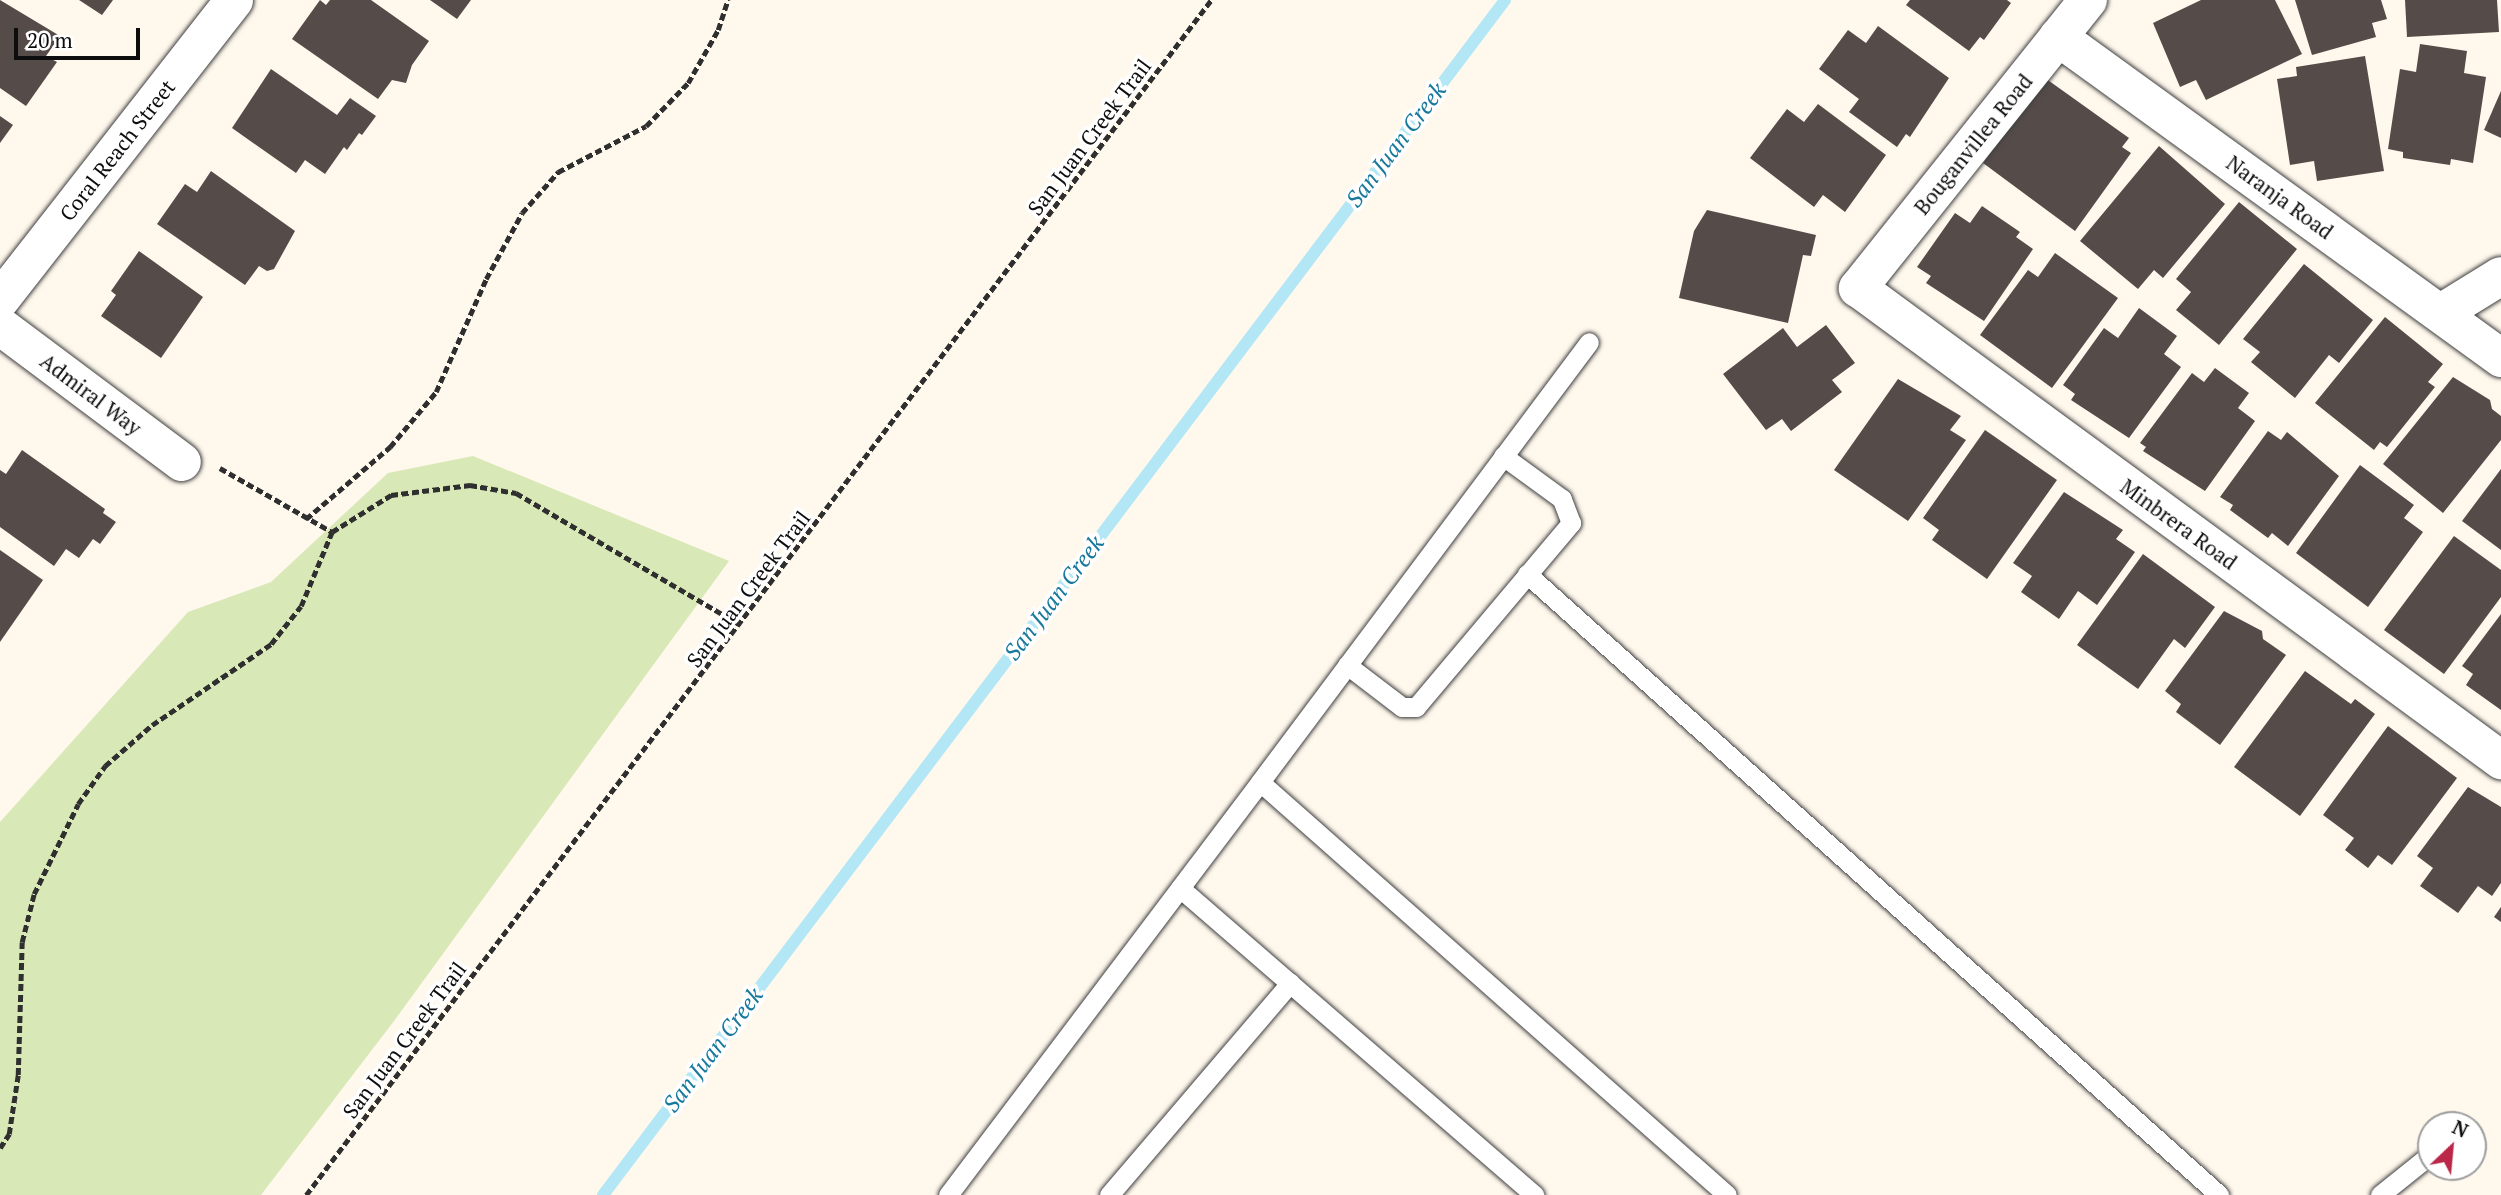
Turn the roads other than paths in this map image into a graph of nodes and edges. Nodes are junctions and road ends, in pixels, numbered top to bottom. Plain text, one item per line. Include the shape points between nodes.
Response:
1 (234, 0) edge
2 (2088, 0) edge
3 (2058, 37) junction
4 (2501, 276) edge
5 (1858, 288) joint
6 (0, 300) edge
7 (2441, 313) junction
8 (0, 326) edge
9 (1589, 342) dead end
10 (2501, 358) edge
11 (1503, 456) junction
12 (182, 462) road end
13 (1527, 574) junction
14 (1347, 665) junction
15 (2501, 760) edge
16 (1260, 782) junction
17 (1180, 888) junction
18 (1290, 983) junction
19 (2417, 1165) edge
20 (948, 1195) edge
21 (1110, 1195) edge
22 (1535, 1195) edge
23 (1727, 1195) edge
24 (2219, 1195) edge
25 (2380, 1195) edge

1 - 6 street, Coral Reach Street
2 - 3 street, Bouganvillea Road
3 - 5 street, Bouganvillea Road
3 - 7 street, Naranja Road
4 - 7 street
5 - 15 street, Minbrera Road
7 - 10 street, Naranja Road
8 - 12 street, Admiral Way
9 - 11 lane
11 - 13 lane via 1562,499 1571,513 1571,523
11 - 14 lane
13 - 14 lane via 1416,707 1402,707
13 - 24 lane
14 - 16 lane
16 - 17 lane
16 - 23 lane
17 - 18 lane
17 - 20 lane
18 - 21 lane
18 - 22 lane
19 - 25 lane

